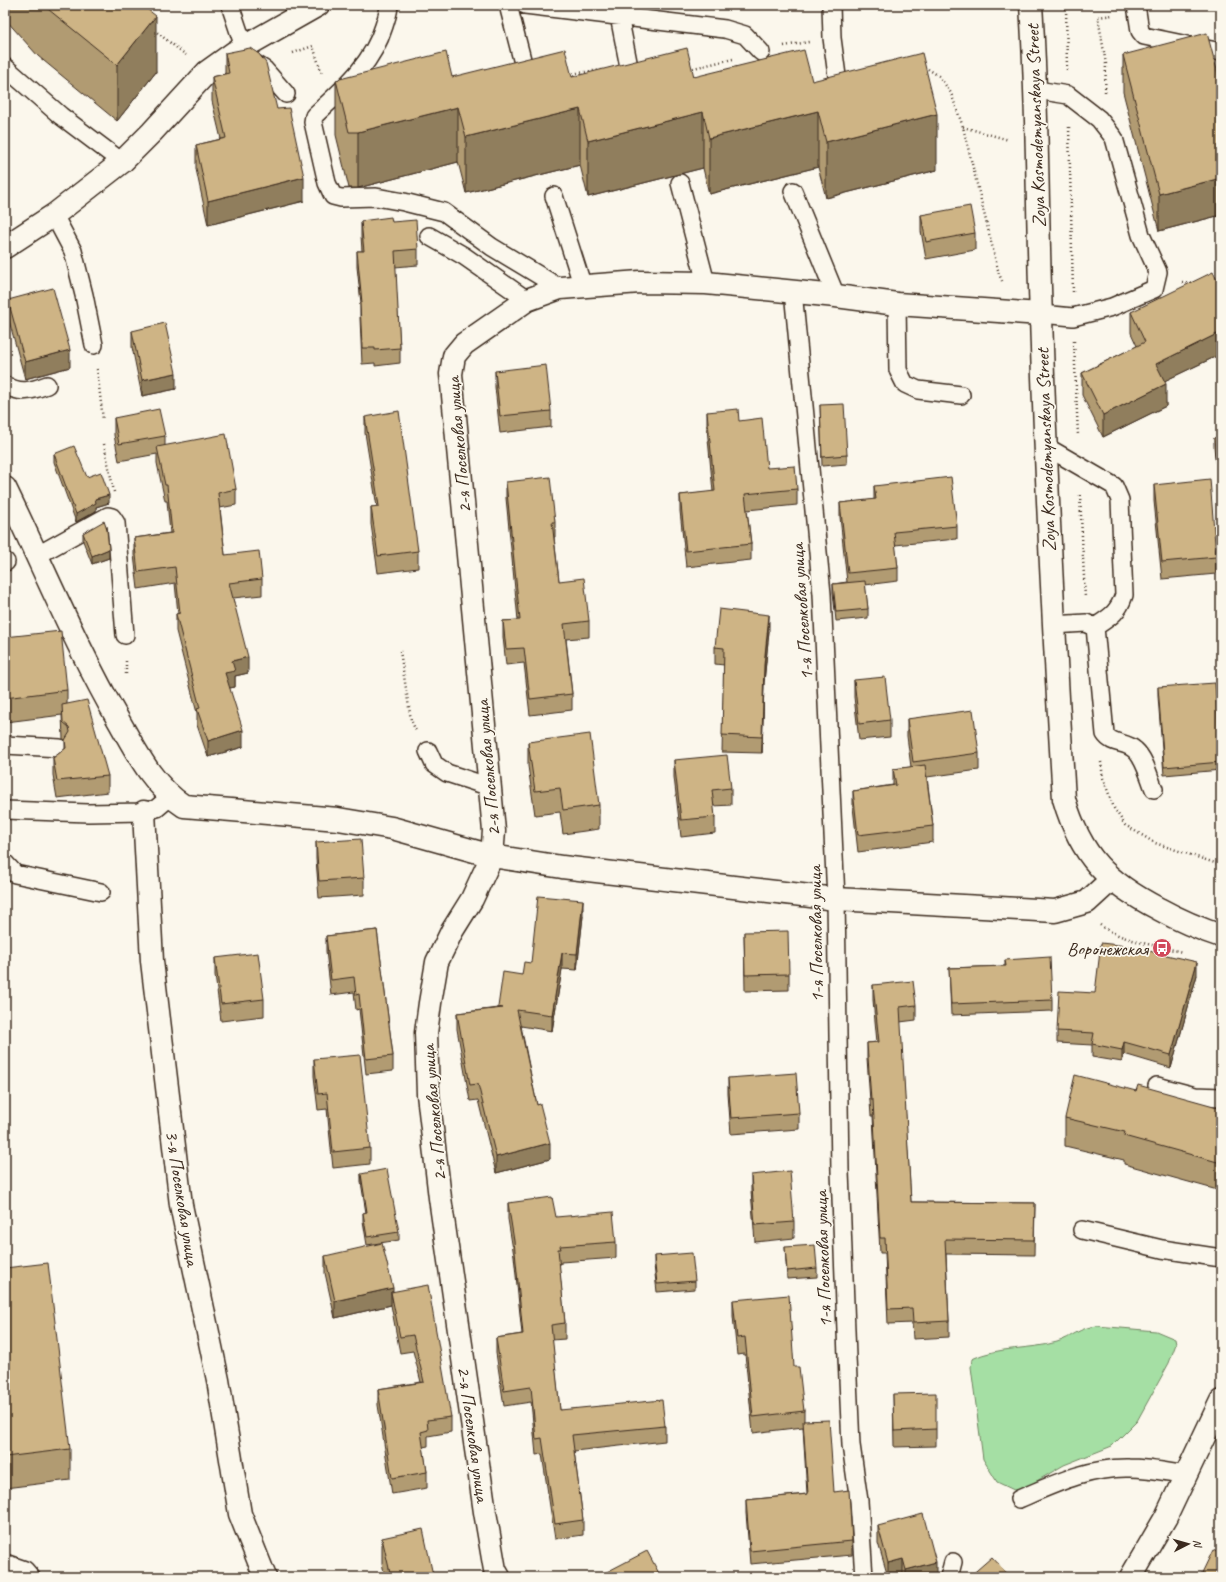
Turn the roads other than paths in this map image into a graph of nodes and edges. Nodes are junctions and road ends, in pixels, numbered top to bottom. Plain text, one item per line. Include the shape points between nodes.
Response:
1 (230, 5) edge
2 (318, 5) edge
3 (389, 5) edge
4 (508, 5) edge
5 (525, 5) edge
6 (831, 5) edge
7 (1031, 5) edge
8 (1136, 5) edge
9 (619, 16) junction
10 (240, 50) junction
11 (761, 52) dead end
12 (1221, 52) edge
13 (5, 67) edge
14 (525, 71) edge
15 (630, 72) edge
16 (838, 76) edge
17 (1037, 90) junction
18 (286, 94) dead end
19 (122, 162) junction
20 (680, 183) dead end
21 (792, 191) dead end
22 (554, 196) dead end
23 (54, 215) junction
24 (429, 236) dead end
25 (5, 247) edge
26 (706, 284) junction
27 (582, 287) junction
28 (560, 288) junction
29 (793, 291) junction
30 (836, 296) junction
31 (527, 300) junction
32 (897, 304) junction
33 (1041, 314) junction
34 (94, 345) road end
35 (5, 385) edge
36 (47, 385) dead end
37 (961, 395) dead end
38 (1045, 446) junction
39 (5, 488) edge
40 (38, 555) junction
41 (1053, 625) junction
42 (1095, 627) junction
43 (125, 635) dead end
44 (5, 745) edge
45 (60, 748) dead end
46 (428, 751) road end
47 (490, 787) junction
48 (1154, 789) dead end
49 (170, 797) junction
50 (5, 810) edge
51 (144, 812) junction
52 (492, 856) junction
53 (5, 863) edge
54 (1111, 880) junction
55 (101, 892) dead end
56 (836, 899) junction
57 (1221, 936) edge
58 (1157, 1086) dead end
59 (1221, 1097) edge
60 (1082, 1230) dead end
61 (1221, 1258) edge
62 (1221, 1401) edge
63 (1187, 1475) junction
64 (1019, 1499) dead end
65 (5, 1563) edge
66 (32, 1577) edge
67 (265, 1577) edge
68 (499, 1577) edge
69 (864, 1577) edge
70 (1131, 1577) edge

1 - 10 lane
2 - 10 street
3 - 28 lane via 381,36 367,62 345,88 314,116 313,122 327,183 333,196 390,200 444,212 492,247
4 - 14 lane
5 - 9 lane
6 - 16 lane via 832,38
7 - 17 street, Zoya Kosmodemyanskaya Street
8 - 12 lane via 1140,31 1144,36
9 - 11 lane via 745,35
9 - 15 lane
10 - 18 lane via 265,70
10 - 19 street via 207,72
13 - 19 lane via 61,116
17 - 33 street, Zoya Kosmodemyanskaya Street
17 - 33 lane via 1068,95 1099,119 1114,138 1141,235 1158,272 1154,289 1112,307 1073,317
19 - 23 street
20 - 26 lane
21 - 30 lane
22 - 27 lane
23 - 25 street
23 - 34 lane via 73,251
24 - 31 lane via 464,256
26 - 27 street, 2-я Поселковая улица via 640,282
26 - 29 street, 2-я Поселковая улица
27 - 28 street, 2-я Поселковая улица
28 - 31 street, 2-я Поселковая улица
29 - 30 street, 2-я Поселковая улица
29 - 56 lane, 1-я Поселковая улица via 822,594
30 - 32 street, 2-я Поселковая улица
31 - 47 street, 2-я Поселковая улица via 464,344 454,356 451,374
32 - 33 street, 2-я Поселковая улица
32 - 37 lane via 898,370 906,384 918,390
33 - 38 street, Zoya Kosmodemyanskaya Street
35 - 36 lane via 14,391 33,390
38 - 41 street, Zoya Kosmodemyanskaya Street
38 - 42 lane via 1114,486 1120,500 1124,596 1120,608
39 - 40 street
40 - 43 lane via 108,516 112,517 116,523
40 - 49 street via 78,644 108,702 142,762
41 - 42 lane via 1086,623
41 - 54 street, Zoya Kosmodemyanskaya Street via 1064,800 1070,821 1081,841
42 - 48 lane via 1105,734 1108,739 1136,750
44 - 45 lane
46 - 47 lane via 434,764 447,772
47 - 52 street, 2-я Поселковая улица via 494,831
49 - 51 lane via 157,808
49 - 52 street via 184,806 338,819 384,827
50 - 51 lane
51 - 67 street, 3-я Поселковая улица via 152,961 181,1205 218,1380 240,1514
52 - 56 street via 562,867
52 - 68 street, 2-я Поселковая улица via 437,962 426,1033 428,1094 440,1198 485,1512 495,1570
53 - 55 lane via 15,874
54 - 56 street via 1087,902 1055,911
54 - 57 street, Zoya Kosmodemyanskaya Street via 1129,894
56 - 69 lane, 1-я Поселковая улица via 840,1171 847,1357 851,1445 859,1501
58 - 59 lane via 1195,1096
60 - 61 lane via 1162,1249
62 - 63 street
63 - 64 lane via 1129,1468 1105,1470 1081,1474
63 - 70 street
65 - 66 lane via 25,1570

